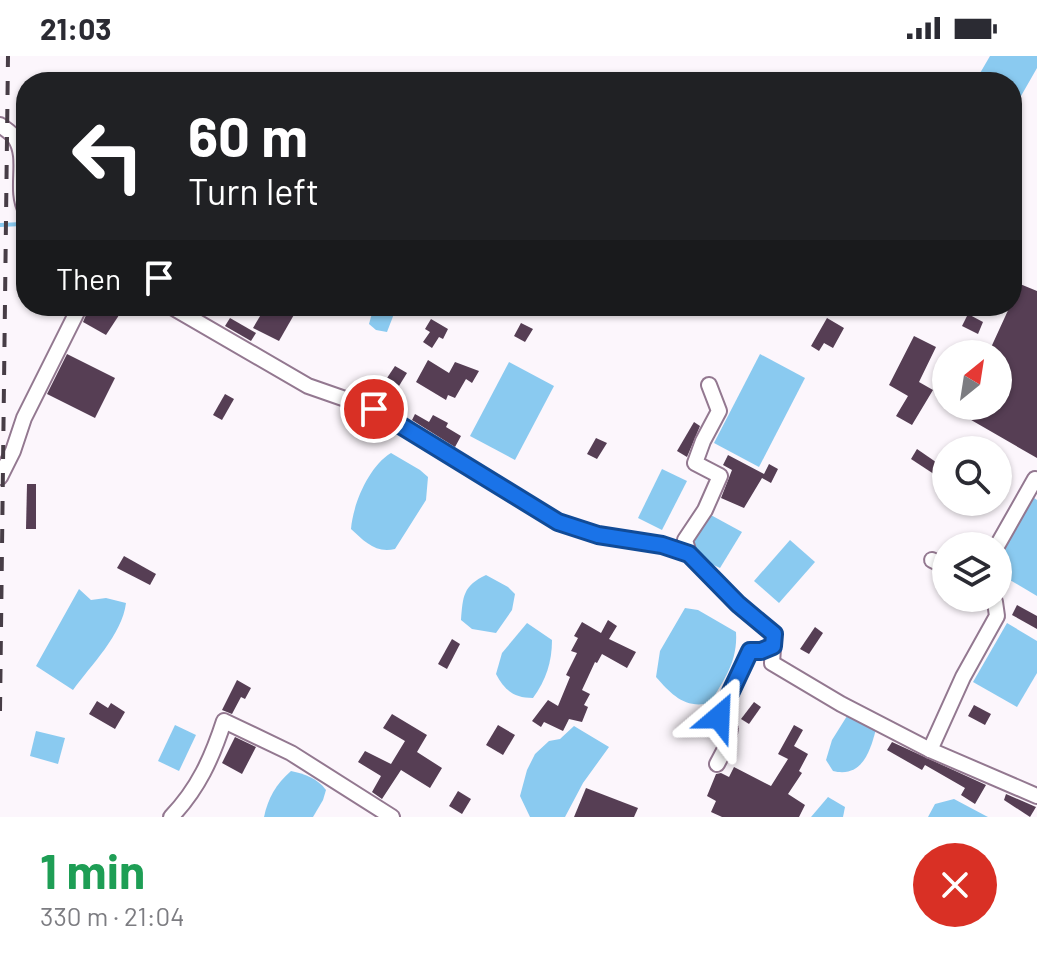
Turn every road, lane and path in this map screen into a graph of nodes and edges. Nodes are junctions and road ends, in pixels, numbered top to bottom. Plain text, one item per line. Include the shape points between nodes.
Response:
1 (0, 125) edge
2 (16, 139) edge
3 (75, 316) edge
4 (187, 316) edge
5 (709, 385) dead end
6 (0, 477) edge
7 (1035, 479) edge
8 (1005, 532) edge
9 (689, 554) junction
10 (996, 612) edge
11 (773, 646) junction
12 (930, 750) junction
13 (717, 764) dead end
14 (1037, 796) edge
15 (171, 817) edge
16 (392, 817) edge

1 - 2 street
3 - 6 street
4 - 9 street via 308,386 374,409 558,522
5 - 9 street via 719,411 695,463 720,476 685,540
7 - 8 street
9 - 11 street via 774,634
10 - 12 street
11 - 12 street via 772,663
11 - 13 street via 750,651 723,706 719,717 730,729
12 - 14 street
15 - 16 street via 205,771 224,721 291,753

